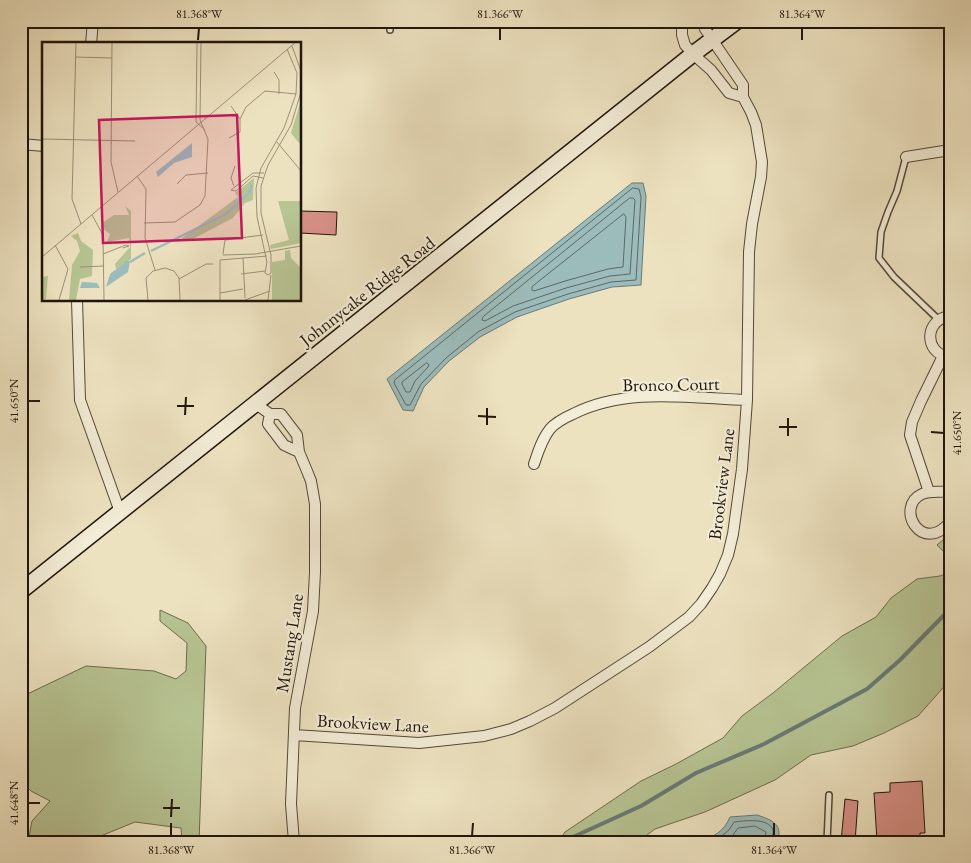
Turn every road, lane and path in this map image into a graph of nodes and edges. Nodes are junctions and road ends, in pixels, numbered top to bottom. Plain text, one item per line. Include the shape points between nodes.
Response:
1 (93, 21) edge
2 (390, 21) edge
3 (682, 21) edge
4 (706, 21) edge
5 (737, 21) edge
6 (390, 30) dead end
7 (712, 40) junction
8 (91, 42) edge
9 (693, 54) junction
10 (743, 98) junction
11 (21, 144) edge
12 (42, 146) edge
13 (950, 150) edge
14 (906, 157) joint
15 (77, 301) edge
16 (950, 316) edge
17 (939, 320) junction
18 (946, 357) edge
19 (747, 400) junction
20 (256, 404) junction
21 (270, 414) junction
22 (299, 452) junction
23 (534, 464) dead end
24 (950, 491) edge
25 (929, 492) junction
26 (120, 512) junction
27 (950, 522) edge
28 (21, 590) edge
29 (294, 735) junction
30 (829, 795) dead end
31 (294, 842) edge
32 (827, 842) edge

1 - 8 street
2 - 6 lane
3 - 9 street via 685,45
4 - 7 street, Brookview Lane via 705,28
5 - 7 main road, Johnnycake Ridge Road
7 - 9 main road, Johnnycake Ridge Road
7 - 10 street, Brookview Lane via 743,85
9 - 10 street via 729,93
9 - 20 main road, Johnnycake Ridge Road
10 - 19 street, Brookview Lane via 756,125 762,162 749,252
11 - 12 street
13 - 14 street
14 - 17 lane via 881,232 879,258
15 - 26 street via 80,400
16 - 17 street
17 - 18 street via 931,330 930,342 938,353
18 - 25 street via 921,401 910,435
19 - 23 street, Bronco Court via 638,397 597,404 568,416 550,429
19 - 29 street, Brookview Lane via 742,469 734,534 728,555 712,588 689,617 673,630 555,708 511,729 484,736 419,744
20 - 21 street, Mustang Lane
20 - 26 main road, Johnnycake Ridge Road
21 - 22 street via 268,424 284,445
21 - 22 street, Mustang Lane via 281,414 297,435
22 - 29 street, Mustang Lane via 311,481 315,504 315,572 313,611 295,708
24 - 25 street
25 - 27 street via 921,494 912,505 914,526 930,534 944,530
26 - 28 main road, Johnnycake Ridge Road
29 - 31 street, Mustang Lane via 291,804
30 - 32 lane

